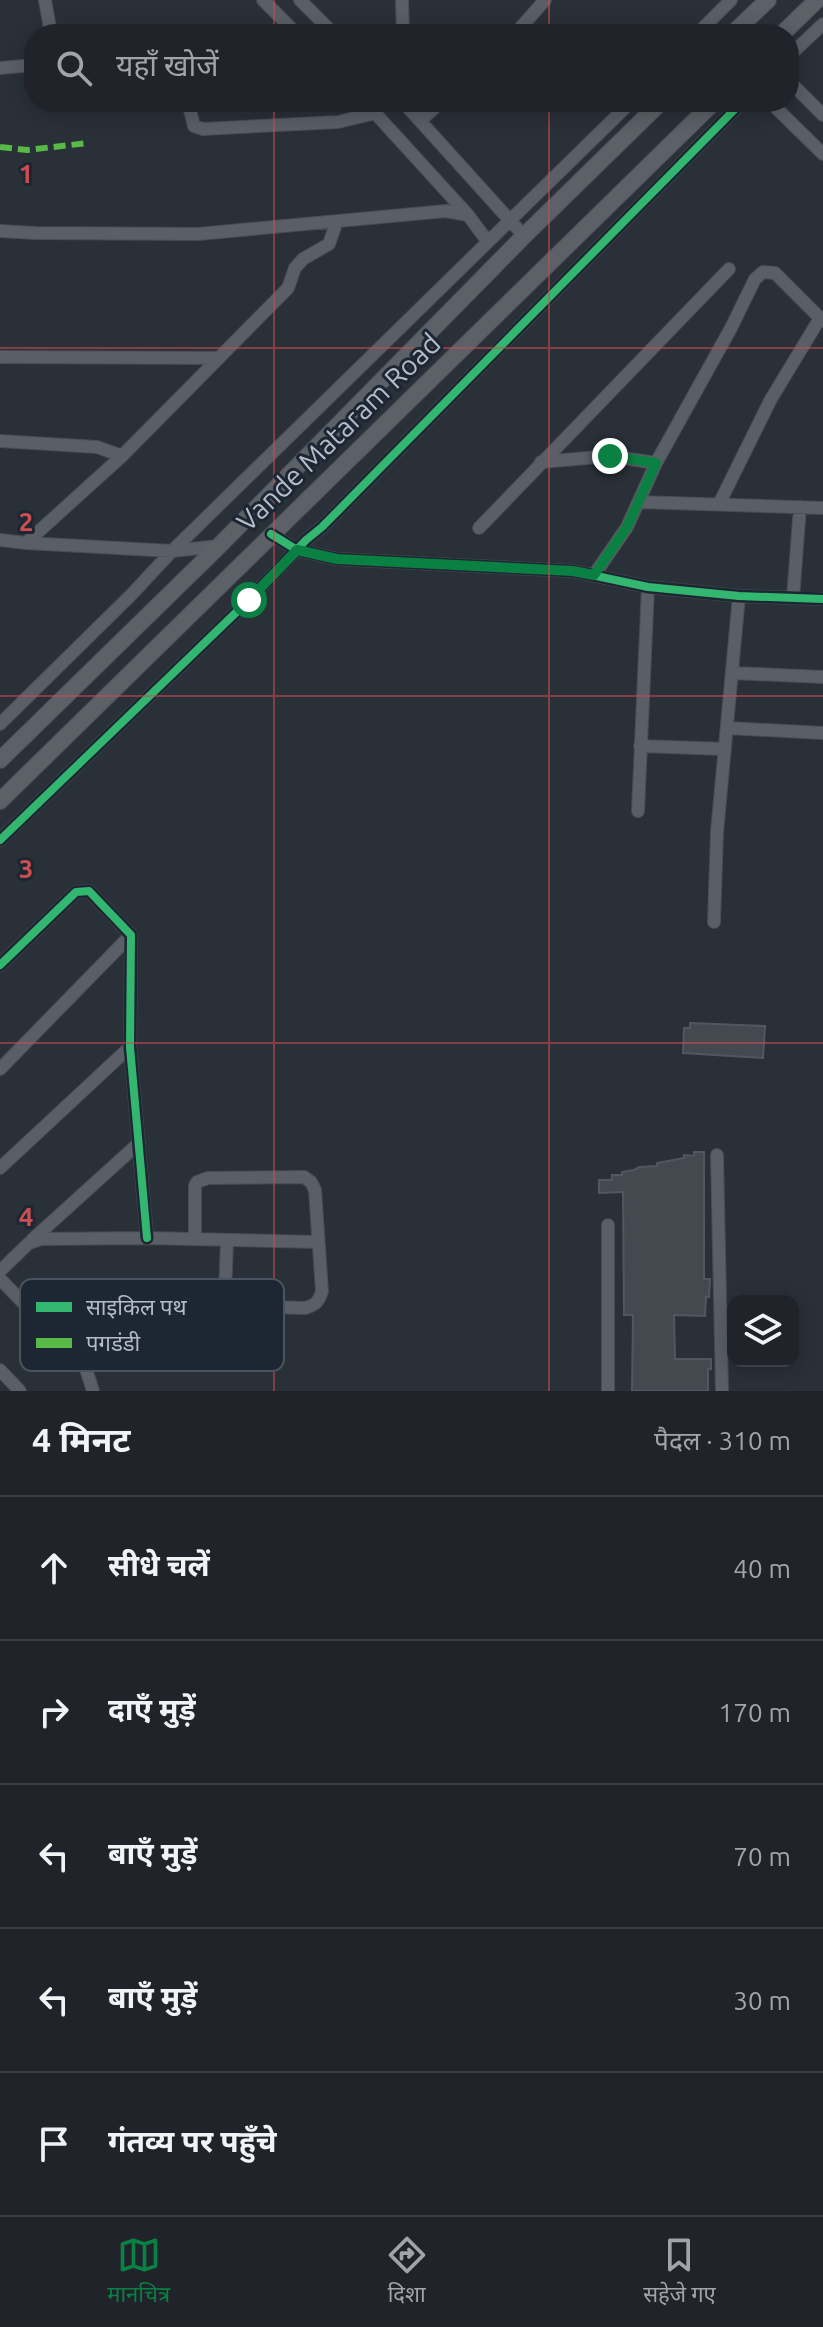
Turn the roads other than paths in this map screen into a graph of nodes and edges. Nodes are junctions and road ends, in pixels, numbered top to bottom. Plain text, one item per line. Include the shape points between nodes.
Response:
1 (45, 0) edge
2 (263, 0) edge
3 (300, 0) edge
4 (402, 0) edge
5 (545, 0) edge
6 (731, 0) edge
7 (768, 0) edge
8 (817, 0) edge
9 (49, 24) edge
10 (287, 24) edge
11 (324, 24) edge
12 (403, 24) edge
13 (524, 24) edge
14 (707, 24) edge
15 (743, 24) edge
16 (792, 24) edge
17 (823, 24) edge
18 (799, 47) edge
19 (24, 66) edge
20 (0, 68) edge
21 (799, 91) edge
22 (190, 112) edge
23 (413, 112) edge
24 (430, 112) edge
25 (621, 112) edge
26 (651, 112) edge
27 (704, 112) edge
28 (732, 112) edge
29 (780, 112) edge
30 (376, 113) joint
31 (823, 115) edge
32 (421, 120) junction
33 (823, 154) edge
34 (468, 215) junction
35 (337, 221) junction
36 (511, 221) junction
37 (0, 231) edge
38 (524, 236) junction
39 (488, 242) junction
40 (729, 269) dead end
41 (822, 319) edge
42 (0, 357) edge
43 (219, 358) junction
44 (0, 441) edge
45 (122, 456) junction
46 (541, 462) junction
47 (656, 463) junction
48 (639, 502) junction
49 (719, 504) junction
50 (800, 507) junction
51 (823, 508) edge
52 (479, 528) dead end
53 (271, 534) junction
54 (0, 540) edge
55 (26, 543) junction
56 (219, 546) junction
57 (297, 550) junction
58 (172, 551) junction
59 (594, 575) junction
60 (648, 587) junction
61 (739, 596) junction
62 (793, 598) junction
63 (823, 599) edge
64 (733, 673) junction
65 (823, 677) edge
66 (0, 724) edge
67 (728, 728) junction
68 (823, 733) edge
69 (640, 746) junction
70 (725, 749) junction
71 (0, 760) edge
72 (0, 801) edge
73 (638, 811) dead end
74 (0, 840) edge
75 (714, 922) dead end
76 (131, 935) junction
77 (0, 965) edge
78 (130, 1047) junction
79 (1, 1065) edge
80 (139, 1143) junction
81 (717, 1155) dead end
82 (0, 1168) edge
83 (608, 1225) dead end
84 (147, 1238) junction
85 (195, 1239) junction
86 (227, 1241) junction
87 (318, 1242) junction
88 (29, 1243) junction
89 (0, 1270) edge
90 (0, 1279) edge
91 (226, 1279) edge
92 (20, 1299) edge
93 (284, 1307) edge
94 (0, 1370) edge
95 (87, 1371) edge
96 (20, 1391) edge
97 (93, 1391) edge
98 (608, 1391) edge
99 (722, 1391) edge

1 - 9 street
2 - 10 street
3 - 11 street
4 - 12 street
5 - 13 street
6 - 14 street
7 - 15 main road
8 - 16 main road
17 - 18 street
19 - 20 street
21 - 31 street
22 - 30 street via 194,126 203,129 338,122
23 - 32 street
24 - 32 street
25 - 36 street
26 - 38 main road, Vande Mataram Road
27 - 53 main road, Vande Mataram Road
28 - 57 street
29 - 33 street
30 - 34 street
32 - 36 street
34 - 35 street via 446,211
34 - 39 street
35 - 37 street via 198,234
35 - 43 street via 329,244 303,259 288,288
36 - 38 street
36 - 39 street
38 - 56 main road, Vande Mataram Road
39 - 58 street
40 - 46 street
41 - 47 street via 775,273 763,272
41 - 49 street via 771,399
42 - 43 street
43 - 45 street
44 - 45 street via 97,447
45 - 55 street
46 - 47 street via 610,456
46 - 52 street
47 - 48 street
48 - 49 street
48 - 59 street
49 - 50 street
50 - 51 street
50 - 62 street
53 - 57 street
53 - 72 main road, Vande Mataram Road
54 - 55 street
55 - 58 street
56 - 58 street
56 - 71 main road, Vande Mataram Road
57 - 59 street via 337,559
57 - 74 street
58 - 66 street
59 - 60 street
60 - 61 street
60 - 69 street
61 - 62 street
61 - 64 street
62 - 63 street
64 - 65 street
64 - 67 street
67 - 68 street
67 - 70 street
69 - 70 street
69 - 73 street
70 - 75 street
76 - 77 street via 82,890
76 - 78 street
76 - 79 street
78 - 80 street
78 - 82 street
80 - 84 street
80 - 88 street
81 - 99 street
83 - 98 street
84 - 85 street
84 - 88 street via 52,1238
85 - 86 street
85 - 87 street via 197,1182 295,1176 304,1177 315,1190
86 - 87 street
86 - 91 street
87 - 93 street via 320,1298 305,1308
88 - 89 street
90 - 92 street
94 - 96 street
95 - 97 street

